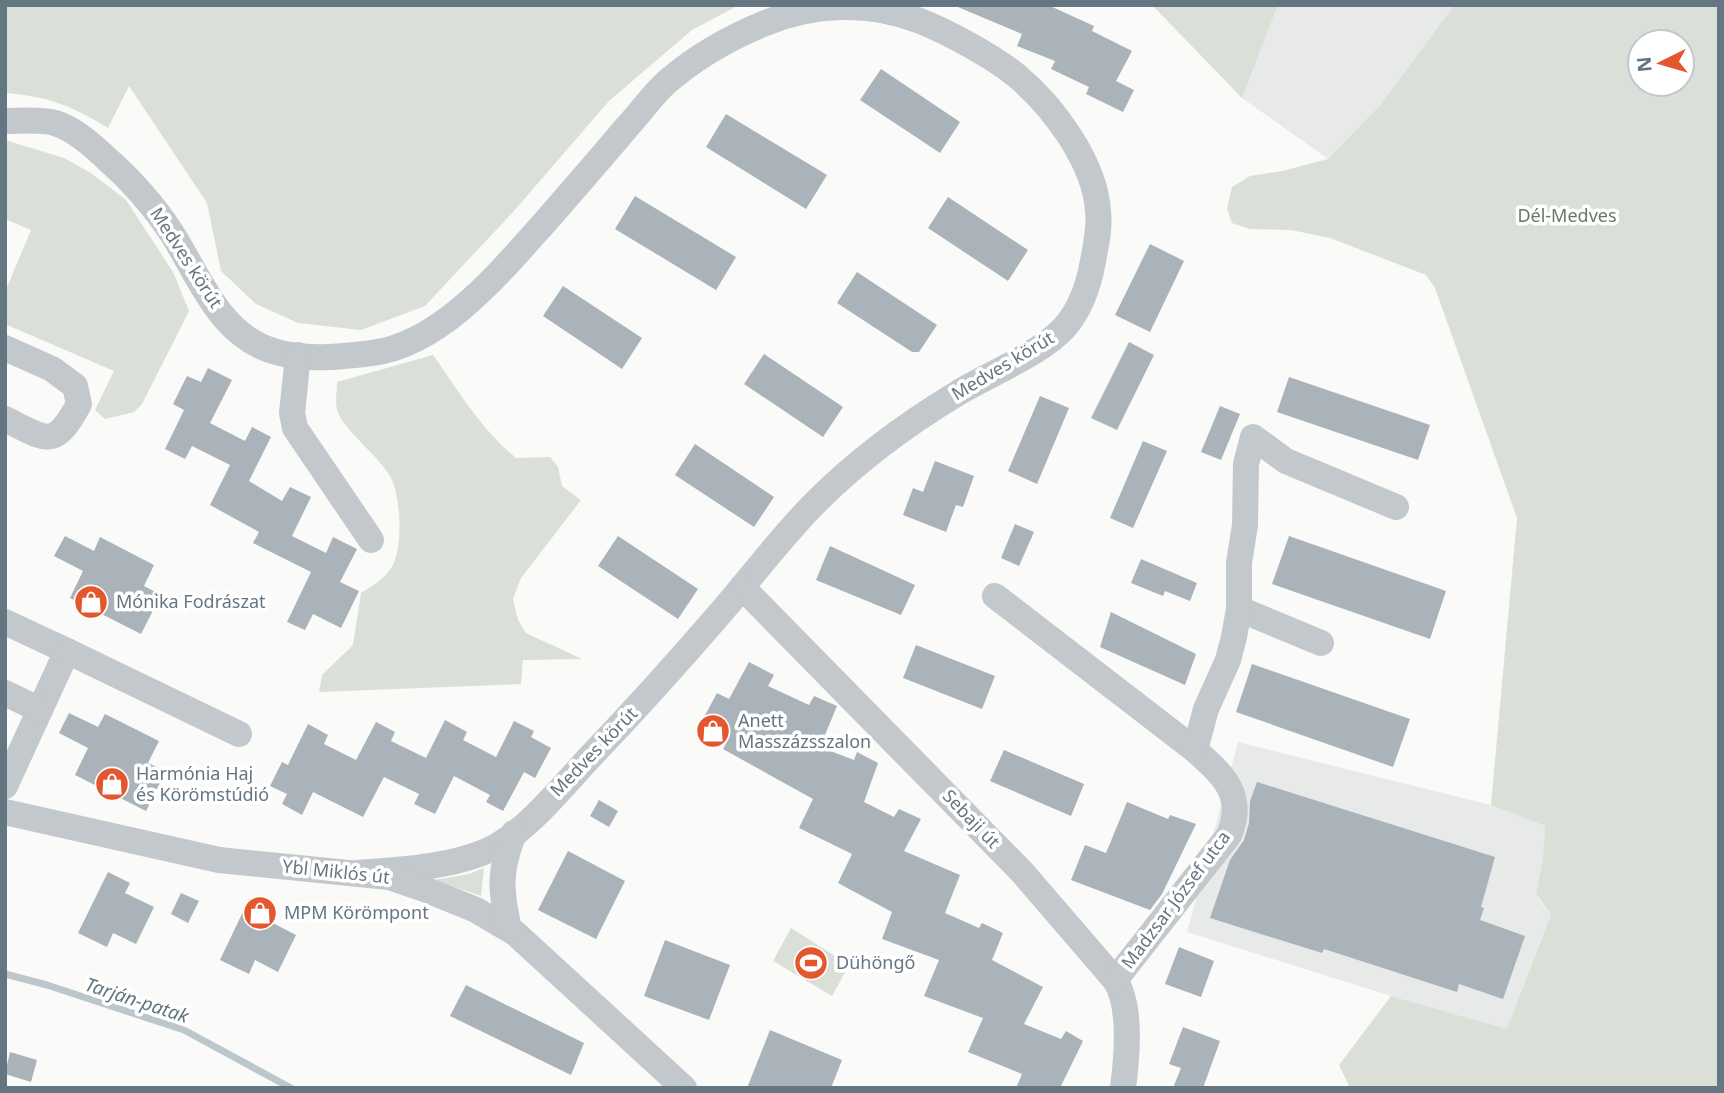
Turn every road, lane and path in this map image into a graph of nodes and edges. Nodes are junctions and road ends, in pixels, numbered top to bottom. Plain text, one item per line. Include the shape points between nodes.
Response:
1 (5, 121) edge
2 (5, 348) edge
3 (299, 355) junction
4 (5, 419) edge
5 (1396, 507) dead end
6 (371, 540) dead end
7 (742, 587) junction
8 (995, 596) dead end
9 (1238, 609) junction
10 (5, 622) edge
11 (1321, 643) dead end
12 (68, 651) junction
13 (5, 693) edge
14 (40, 709) junction
15 (239, 734) dead end
16 (1195, 750) junction
17 (5, 786) edge
18 (5, 812) edge
19 (514, 833) junction
20 (357, 873) junction
21 (509, 929) junction
22 (1115, 980) junction
23 (684, 1088) edge
24 (1123, 1088) edge

1 - 3 street, Medves körút via 54,123 85,139 142,192 174,236 208,298 230,324 271,351
2 - 4 street via 52,369 75,386 79,404 69,423 49,438
3 - 6 street via 292,414 295,428
3 - 7 street, Medves körút via 382,352 422,337 501,272 663,85 744,32 790,13 832,7 882,10 920,21 973,48 1016,75 1067,132 1084,162 1098,206 1098,233 1083,295 1056,336 889,436 814,503
5 - 9 street via 1286,461 1253,437 1246,464
7 - 19 street, Medves körút via 657,687
7 - 22 street, Sebaji út via 1022,872
8 - 16 street, Madzsar József utca
9 - 11 street
9 - 16 street via 1228,660 1206,709
10 - 12 street
12 - 14 street
12 - 15 street
13 - 14 street
14 - 17 street
16 - 22 street, Madzsar József utca via 1228,783 1234,796 1234,823
18 - 20 street, Ybl Miklós út via 219,860
19 - 20 street, Medves körút via 484,852 403,869
19 - 21 street via 502,873
20 - 21 street, Ybl Miklós út via 403,881 476,910
21 - 23 street, Ybl Miklós út
22 - 24 street, Sebaji út via 1125,1006

